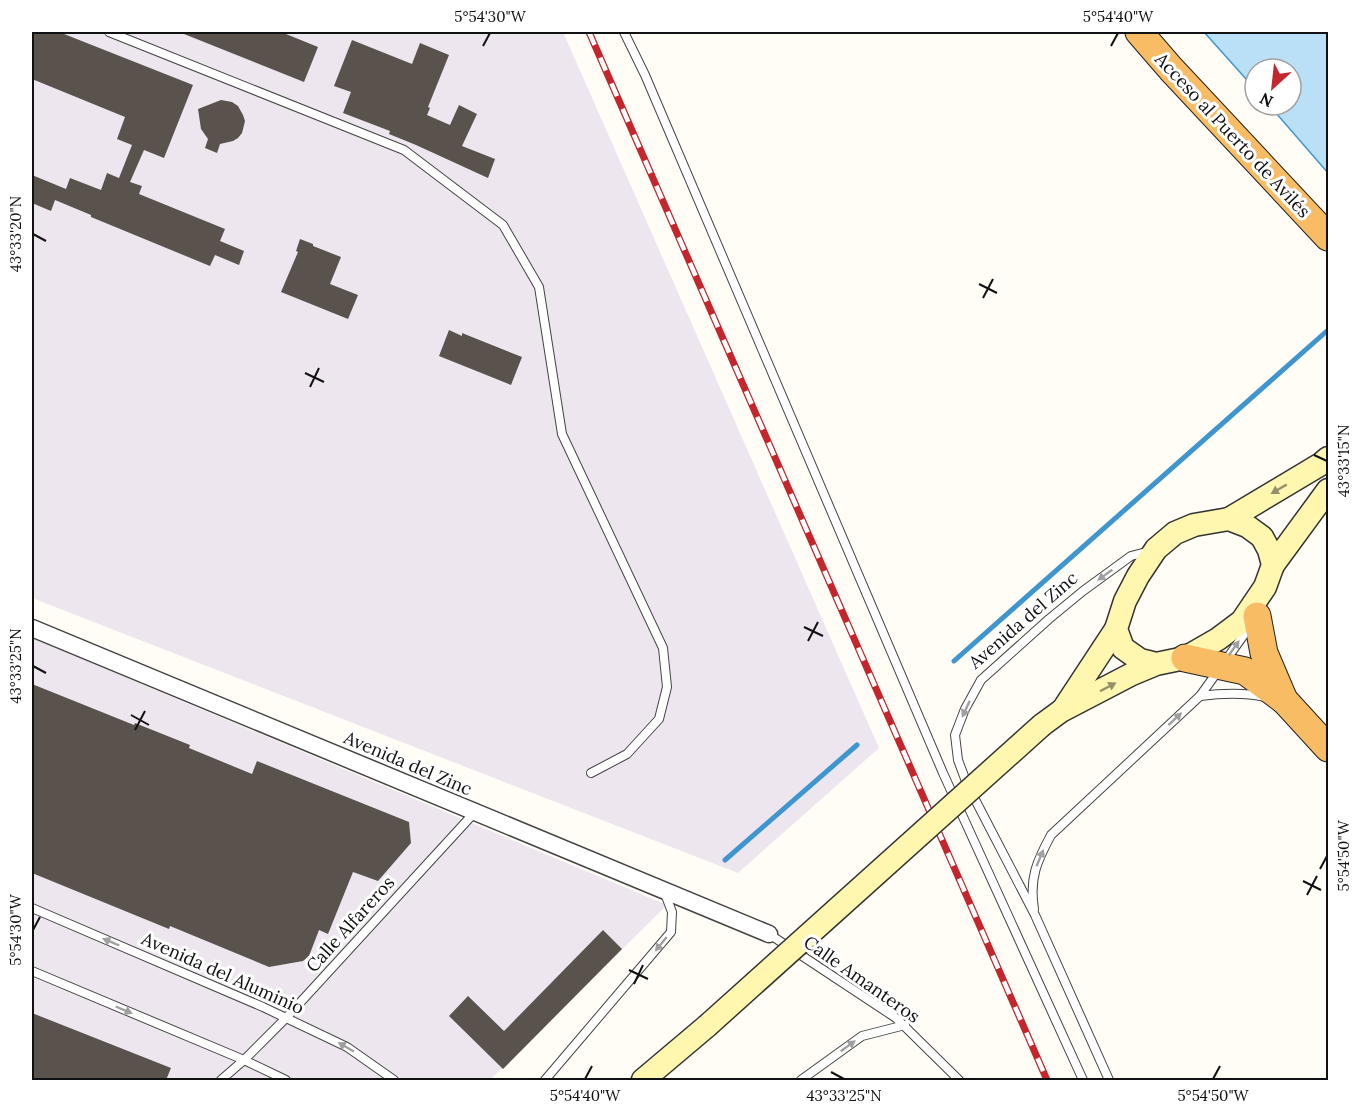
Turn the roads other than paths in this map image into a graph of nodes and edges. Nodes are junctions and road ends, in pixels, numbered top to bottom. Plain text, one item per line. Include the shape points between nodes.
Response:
1 (109, 32) edge
2 (624, 32) edge
3 (1139, 32) edge
4 (1329, 237) edge
5 (1329, 458) edge
6 (1329, 490) edge
7 (1229, 519) junction
8 (1156, 549) junction
9 (1273, 565) junction
10 (1265, 587) junction
11 (1257, 616) junction
12 (32, 628) edge
13 (1116, 629) junction
14 (1185, 658) junction
15 (1156, 664) junction
16 (1222, 666) junction
17 (1200, 696) junction
18 (1284, 701) junction
19 (1061, 711) junction
20 (1329, 748) edge
21 (591, 773) dead end
22 (475, 812) junction
23 (664, 890) junction
24 (32, 909) edge
25 (1035, 915) junction
26 (769, 934) joint
27 (32, 971) edge
28 (286, 1018) junction
29 (904, 1025) junction
30 (244, 1060) junction
31 (221, 1080) edge
32 (286, 1080) edge
33 (394, 1080) edge
34 (545, 1080) edge
35 (643, 1080) edge
36 (801, 1080) edge
37 (959, 1080) edge
38 (1083, 1080) edge
39 (1109, 1080) edge

1 - 21 lane via 404,150 502,225 539,287 562,434 663,648 668,687 659,719 627,754
2 - 38 lane via 938,762
3 - 4 highway, Acceso al Puerto de Avilés
5 -> 7 main road
6 - 9 main road
7 - 8 main road via 1194,525 1175,533
7 - 9 main road via 1262,537
8 - 13 main road via 1125,601
8 -> 25 lane, Avenida del Zinc via 1131,556 1083,591 981,680 955,735 958,760 967,784
9 - 10 main road
10 - 11 lane, Avenida del Zinc
10 - 14 main road via 1242,621
16 -> 11 lane, Avenida del Zinc
11 - 18 highway via 1264,653
12 - 22 street, Avenida del Zinc
13 - 15 main road via 1123,648 1140,660
13 - 19 main road
14 - 15 main road
14 - 16 highway
19 -> 15 main road
16 - 17 lane, Avenida del Zinc
16 - 18 highway via 1245,671
17 - 18 lane via 1247,693
25 -> 17 lane, Avenida del Zinc via 1034,874 1051,835
18 - 20 highway
19 - 35 main road, bridge
22 - 23 street, Avenida del Zinc
22 - 28 lane, Calle Alfareros
23 - 26 street, Avenida del Zinc
23 -> 34 lane via 672,912 671,932
28 -> 24 lane, Avenida del Aluminio
25 - 39 lane, Avenida del Zinc
26 - 29 lane, Calle Amanteros
27 -> 30 lane
28 - 30 lane, Calle Alfareros
33 -> 28 lane, Avenida del Aluminio via 347,1047
36 -> 29 lane via 862,1036
29 - 37 lane, Calle Amanteros
30 - 31 lane, Calle Alfareros
30 - 32 lane

